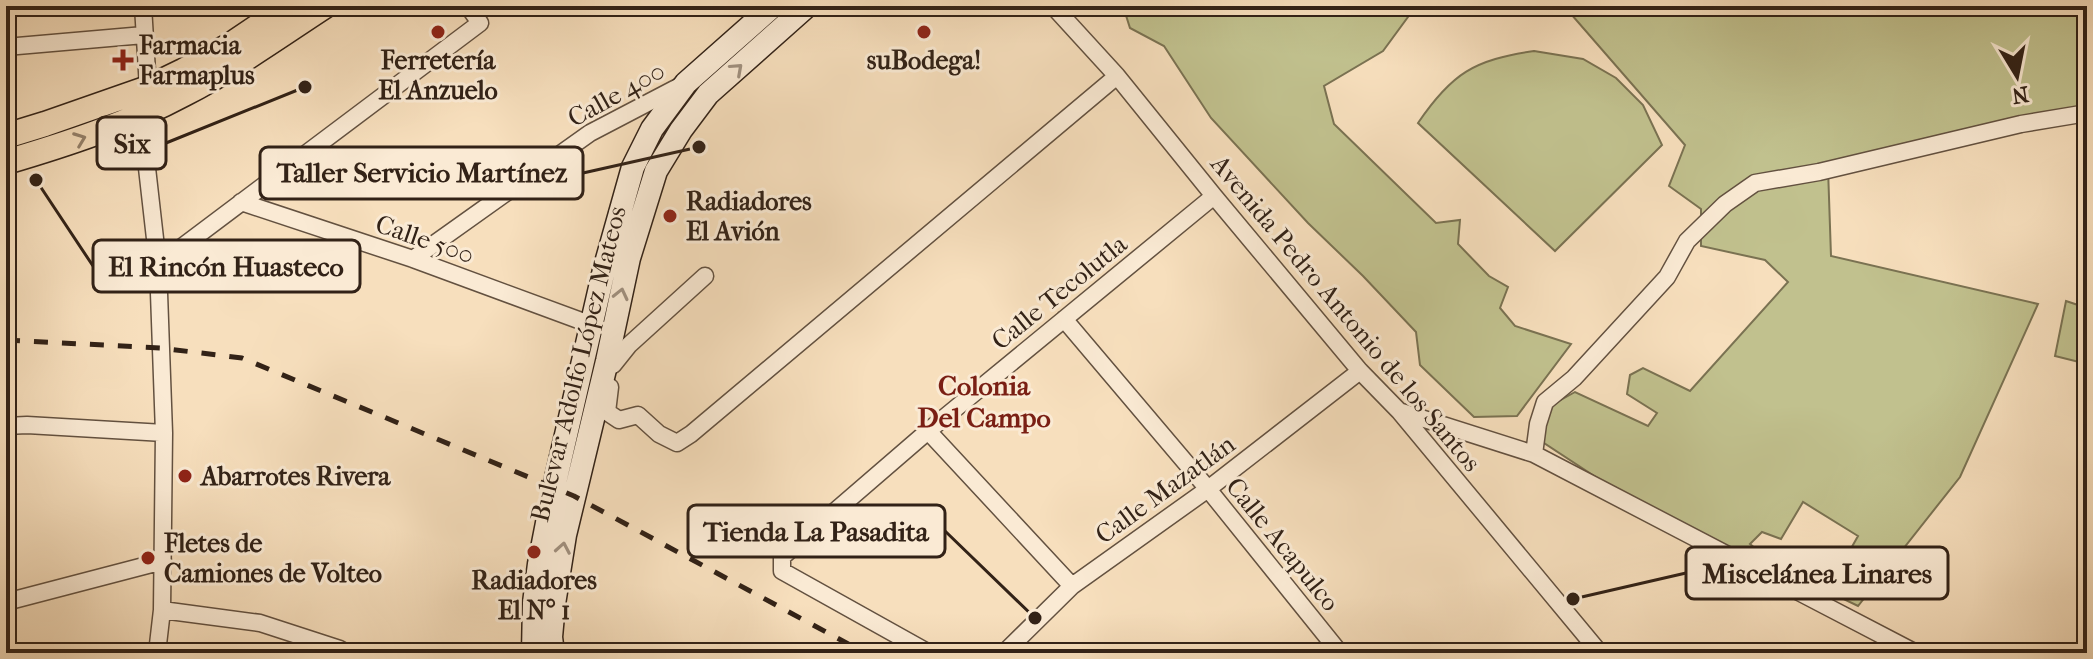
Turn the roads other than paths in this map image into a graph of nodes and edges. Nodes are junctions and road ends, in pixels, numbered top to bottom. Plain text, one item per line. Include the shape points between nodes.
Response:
1 (143, 6) edge
2 (288, 6) edge
3 (325, 6) edge
4 (468, 6) edge
5 (773, 6) edge
6 (807, 6) edge
7 (1053, 6) edge
8 (144, 35) junction
9 (6, 47) edge
10 (1117, 76) junction
11 (686, 83) junction
12 (148, 88) junction
13 (2087, 113) edge
14 (141, 115) junction
15 (6, 136) edge
16 (6, 162) edge
17 (1214, 196) junction
18 (241, 202) junction
19 (413, 259) junction
20 (158, 265) junction
21 (705, 276) dead end
22 (1064, 319) junction
23 (592, 325) junction
24 (610, 363) junction
25 (1360, 371) junction
26 (1399, 411) junction
27 (6, 426) edge
28 (928, 431) junction
29 (164, 433) junction
30 (1534, 454) junction
31 (1208, 489) junction
32 (163, 561) junction
33 (1072, 586) junction
34 (6, 602) edge
35 (162, 610) junction
36 (340, 649) dead end
37 (157, 653) edge
38 (533, 653) edge
39 (553, 653) edge
40 (929, 653) edge
41 (1004, 653) edge
42 (1340, 653) edge
43 (1600, 653) edge
44 (1916, 653) edge

1 - 8 street
2 - 12 main road via 232,44
3 - 14 main road via 186,94
4 - 18 street via 480,23
5 - 11 main road, Bulevar Adolfo López Mateos
24 -> 6 main road, Bulevar Adolfo López Mateos via 629,258 656,171 708,94
7 - 10 street, Avenida Pedro Antonio de los Santos
8 - 9 street
8 - 12 street
10 - 17 street, Avenida Pedro Antonio de los Santos
10 - 24 street via 677,443 638,415 619,420 607,412
11 - 19 street, Calle 400 via 590,133
11 - 23 main road, Bulevar Adolfo López Mateos via 652,129 633,167
12 - 14 street
12 - 15 main road
13 - 30 street via 1755,183 1687,241 1667,277 1545,402
16 -> 14 main road
14 - 20 street
17 - 22 street, Calle Tecolutla
17 - 25 street, Avenida Pedro Antonio de los Santos
18 - 19 street, Calle 500
18 - 20 street
19 - 23 street, Calle 500
20 - 29 street
21 - 24 street
22 - 28 street, Calle Tecolutla
22 - 31 street, Calle Acapulco
23 - 38 main road, Bulevar Adolfo López Mateos via 539,564
39 -> 24 main road, Bulevar Adolfo López Mateos via 565,535
25 - 26 street, Avenida Pedro Antonio de los Santos
25 - 31 street, Calle Mazatlán
26 - 30 street
26 - 43 street, Avenida Pedro Antonio de los Santos
27 - 29 street
28 - 33 street
28 - 40 street, Calle Tecolutla via 781,563 782,571
29 - 32 street
30 - 44 street
31 - 33 street, Calle Mazatlán
31 - 42 street, Calle Acapulco
32 - 34 street
32 - 35 street
33 - 41 street, Calle Mazatlán
35 - 36 street via 260,623
35 - 37 street

